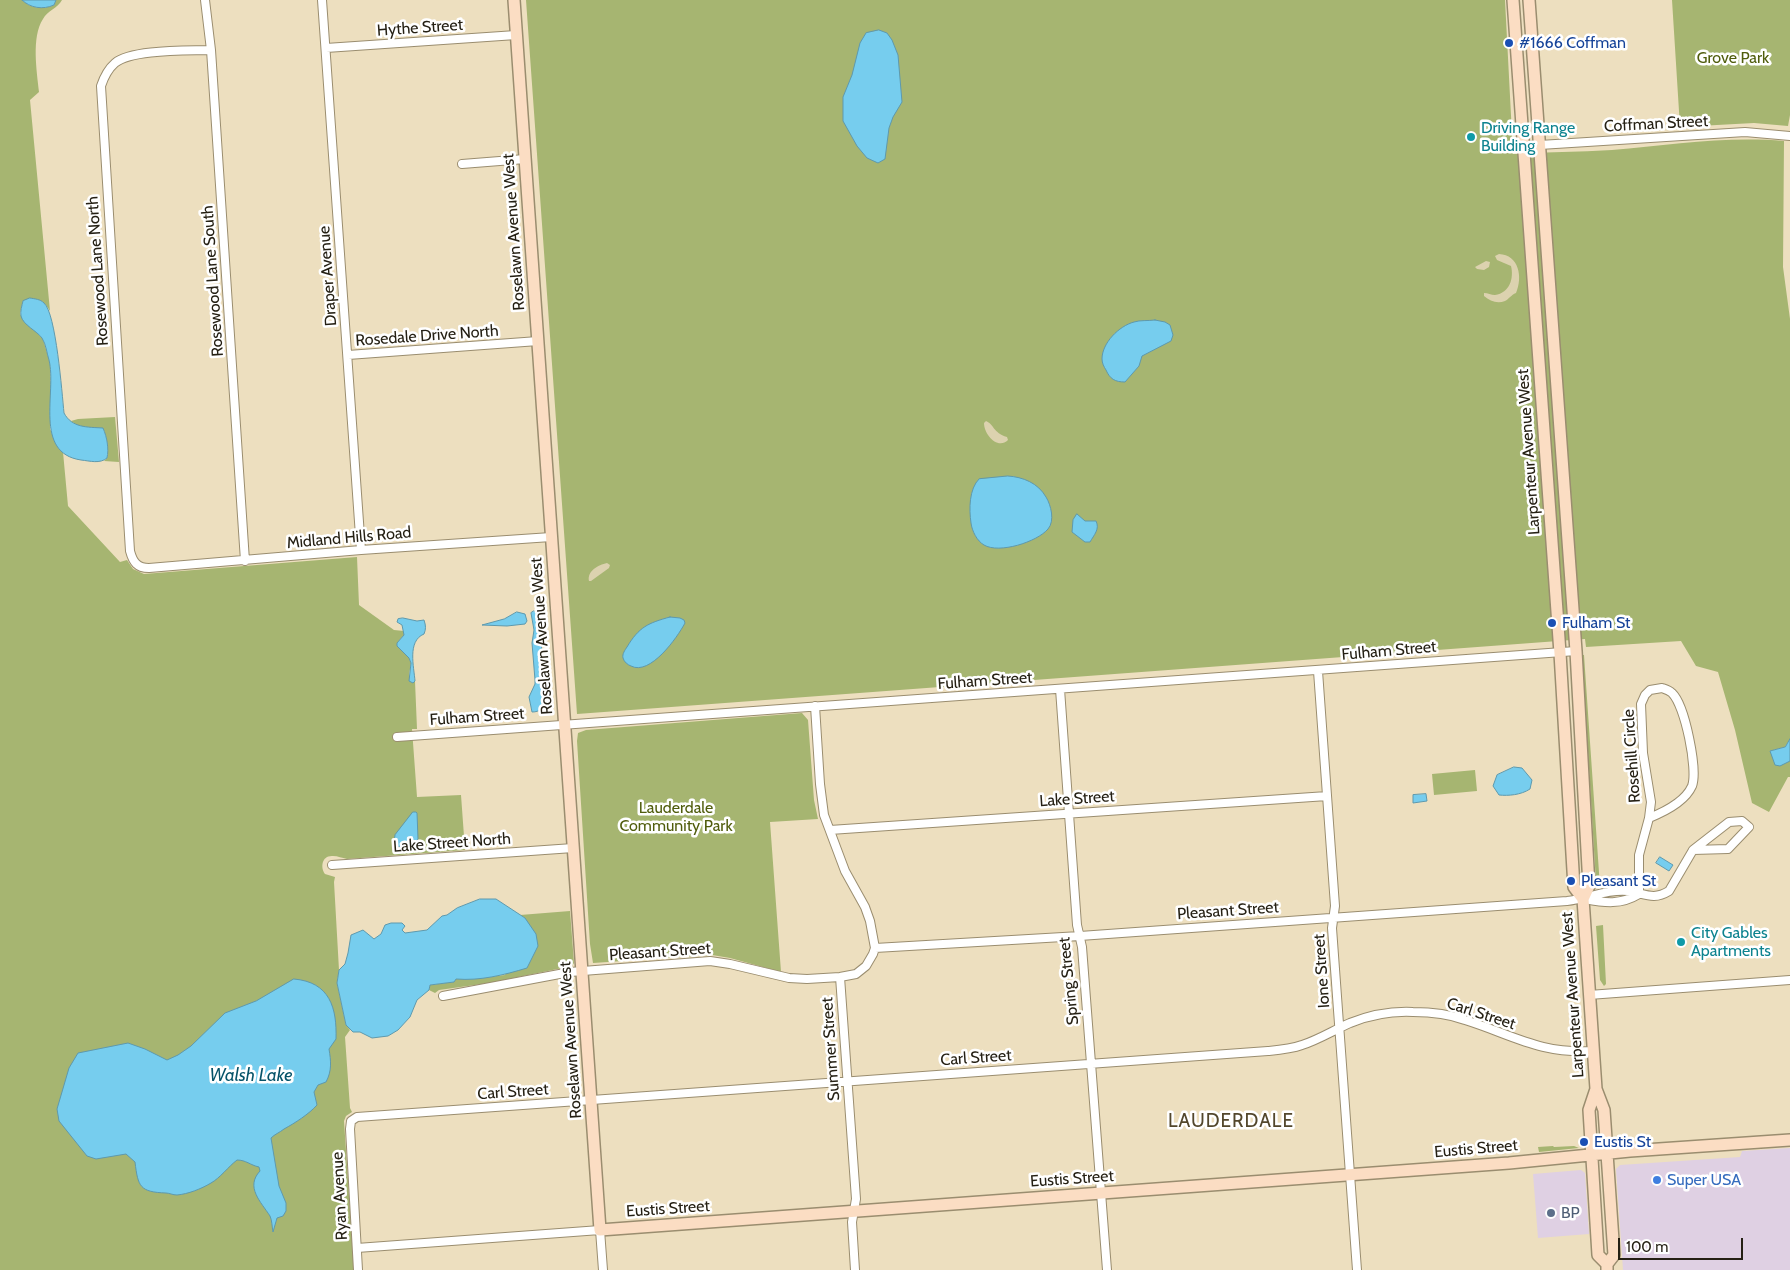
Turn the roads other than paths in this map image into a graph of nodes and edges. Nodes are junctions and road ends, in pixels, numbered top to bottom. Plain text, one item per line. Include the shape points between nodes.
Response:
1 (205, 0) edge
2 (322, 0) edge
3 (514, 0) edge
4 (1512, 0) edge
5 (1529, 0) edge
6 (516, 35) junction
7 (326, 48) junction
8 (211, 50) junction
9 (1790, 136) edge
10 (1540, 145) junction
11 (1524, 146) junction
12 (525, 159) junction
13 (462, 164) dead end
14 (538, 341) junction
15 (348, 355) junction
16 (551, 537) junction
17 (361, 550) junction
18 (246, 561) junction
19 (149, 568) joint
20 (1576, 651) junction
21 (1560, 652) junction
22 (1318, 671) junction
23 (1060, 689) junction
24 (814, 706) junction
25 (565, 725) junction
26 (397, 737) dead end
27 (1327, 796) junction
28 (1068, 814) junction
29 (1650, 818) junction
30 (830, 830) junction
31 (573, 848) junction
32 (1693, 850) junction
33 (332, 865) dead end
34 (1639, 894) junction
35 (1583, 899) junction
36 (1334, 918) junction
37 (1080, 936) junction
38 (874, 948) junction
39 (576, 972) junction
40 (840, 977) junction
41 (1790, 980) edge
42 (1589, 995) junction
43 (443, 996) dead end
44 (1339, 1029) junction
45 (1593, 1051) junction
46 (1090, 1064) junction
47 (846, 1082) junction
48 (1596, 1089) junction
49 (591, 1101) junction
50 (351, 1121) joint
51 (1790, 1140) edge
52 (1608, 1154) junction
53 (1592, 1155) junction
54 (1349, 1175) junction
55 (1101, 1194) junction
56 (854, 1212) junction
57 (600, 1230) junction
58 (357, 1248) junction
59 (1607, 1267) edge
60 (358, 1270) edge
61 (603, 1270) edge
62 (855, 1270) edge
63 (1107, 1270) edge
64 (1357, 1270) edge

1 - 8 street, Rosewood Lane South
2 - 7 street, Draper Avenue
3 - 6 street, Roselawn Avenue West
4 - 11 street, Larpenteur Avenue West
5 - 10 street, Larpenteur Avenue West
6 - 7 street, Hythe Street
6 - 12 street, Roselawn Avenue West
7 - 15 street, Draper Avenue
8 - 18 street, Rosewood Lane South
8 - 19 street, Rosewood Lane North via 131,55 115,63 101,86 130,551 136,564
9 - 10 street, Coffman Street via 1745,132
10 - 11 street, Coffman Street
10 - 20 street, Larpenteur Avenue West
11 - 21 street, Larpenteur Avenue West
12 - 13 street
12 - 14 street, Roselawn Avenue West
14 - 15 street, Rosedale Drive North
14 - 16 street, Roselawn Avenue West
15 - 17 street, Draper Avenue
16 - 17 street, Midland Hills Road
16 - 25 street, Roselawn Avenue West
17 - 18 street, Midland Hills Road
18 - 19 street, Midland Hills Road
20 - 21 street, Fulham Street
20 - 35 street, Larpenteur Avenue West via 1590,886
21 - 22 street, Fulham Street
21 - 35 street, Larpenteur Avenue West via 1574,887
22 - 23 street, Fulham Street
22 - 27 street, Ione Street
23 - 24 street, Fulham Street
23 - 28 street, Spring Street
24 - 25 street, Fulham Street
24 - 30 street via 822,801
25 - 26 street, Fulham Street
25 - 31 street, Roselawn Avenue West
27 - 28 street, Lake Street
27 - 36 street, Ione Street via 1336,906
28 - 30 street, Lake Street
28 - 37 street, Spring Street
29 - 29 street, Rosehill Circle via 1665,812 1687,793 1693,782 1691,746 1684,720 1676,698 1662,688 1650,690 1641,704
29 - 34 street, Rosehill Circle via 1639,855
30 - 38 street via 865,907
31 - 33 street, Lake Street North
31 - 39 street, Roselawn Avenue West
32 - 32 street via 1729,822 1742,821 1749,827 1728,849
32 - 34 street, Pleasant Street via 1669,891 1662,896
34 - 35 street, Pleasant Street via 1628,891 1604,893
35 - 36 street, Pleasant Street
35 - 42 street, Larpenteur Avenue West
36 - 37 street, Pleasant Street
36 - 44 street, Ione Street
37 - 38 street, Pleasant Street
37 - 46 street, Spring Street
38 - 40 street, Summer Street via 862,971
39 - 40 street, Pleasant Street via 710,961 789,978
39 - 43 street, Pleasant Street
39 - 49 street, Roselawn Avenue West
40 - 47 street, Summer Street
41 - 42 street
42 - 45 street, Larpenteur Avenue West
44 - 45 street, Carl Street via 1381,1014 1424,1012 1466,1020 1542,1047 1568,1052
44 - 46 street, Carl Street via 1288,1049
44 - 54 street, Ione Street
45 - 48 street, Larpenteur Avenue West
46 - 47 street, Carl Street
46 - 55 street, Spring Street
47 - 49 street, Carl Street
47 - 56 street, Summer Street via 856,1199
48 - 52 street, Larpenteur Avenue West via 1604,1110
48 - 53 street, Larpenteur Avenue West via 1589,1110
49 - 50 street, Carl Street via 357,1117
49 - 57 street, Roselawn Avenue West
50 - 58 street, Ryan Avenue
51 - 52 street, Eustis Street
52 - 53 street, Eustis Street
52 - 59 street, Larpenteur Avenue West via 1614,1255
53 - 54 street, Eustis Street
53 - 59 street, Larpenteur Avenue West via 1598,1255
54 - 55 street, Eustis Street
54 - 64 street, Ione Street
55 - 56 street, Eustis Street
55 - 63 street, Spring Street
56 - 57 street, Eustis Street
56 - 62 street, Summer Street
57 - 58 street, Eustis Street
57 - 61 street, Roselawn Avenue West
58 - 60 street, Ryan Avenue

